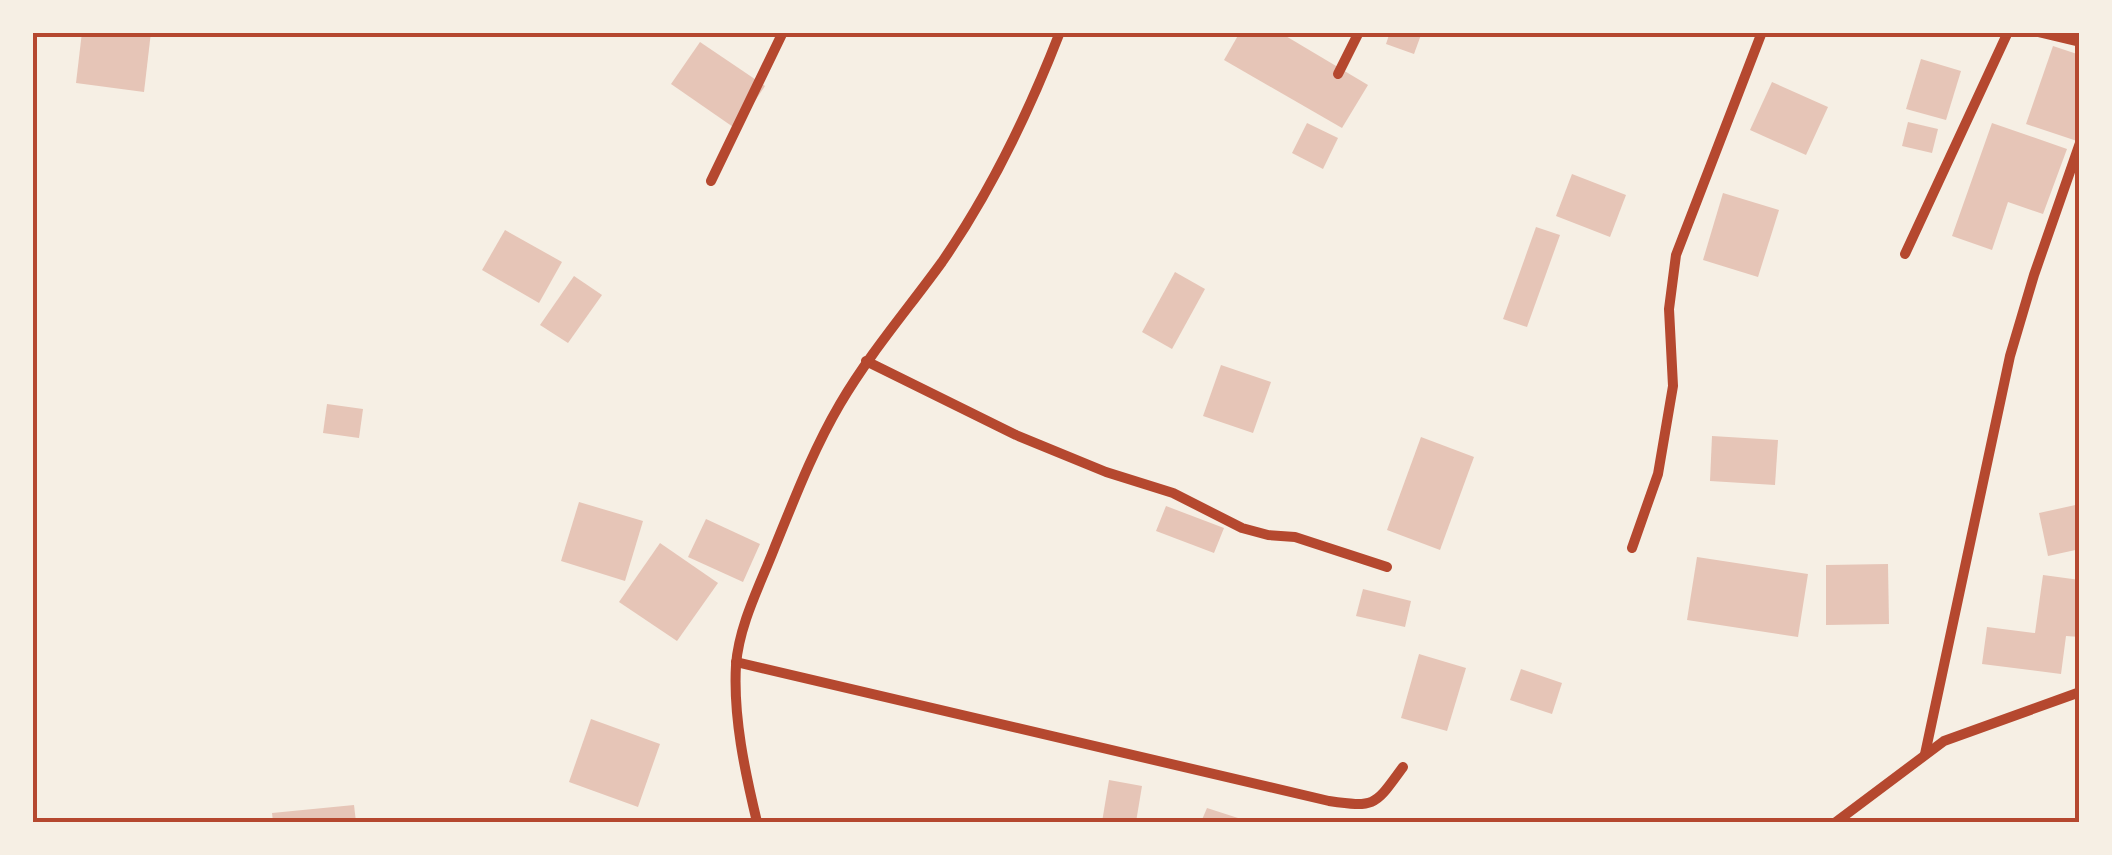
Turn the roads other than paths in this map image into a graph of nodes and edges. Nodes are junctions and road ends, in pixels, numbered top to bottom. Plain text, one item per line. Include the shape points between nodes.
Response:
1 (783, 32) edge
2 (1060, 32) edge
3 (1360, 32) edge
4 (1762, 32) edge
5 (2008, 32) edge
6 (2038, 32) edge
7 (2080, 42) edge
8 (1338, 74) dead end
9 (2080, 143) edge
10 (711, 181) dead end
11 (1905, 254) dead end
12 (866, 361) junction
13 (1632, 548) dead end
14 (1387, 567) dead end
15 (736, 662) junction
16 (2080, 692) edge
17 (1924, 754) junction
18 (1403, 767) dead end
19 (757, 822) edge
20 (1836, 822) edge

1 - 10 street
2 - 12 street via 1024,120 978,203
3 - 8 street
4 - 13 street via 1676,255 1669,310 1673,386 1658,474
5 - 11 street
6 - 7 street
9 - 17 street via 2010,356
12 - 14 street via 1016,434 1173,492 1242,528 1295,537
12 - 15 street via 816,448
15 - 18 street via 1329,801 1364,806 1380,799
15 - 19 street via 736,705
16 - 17 street via 1963,732
17 - 20 street

